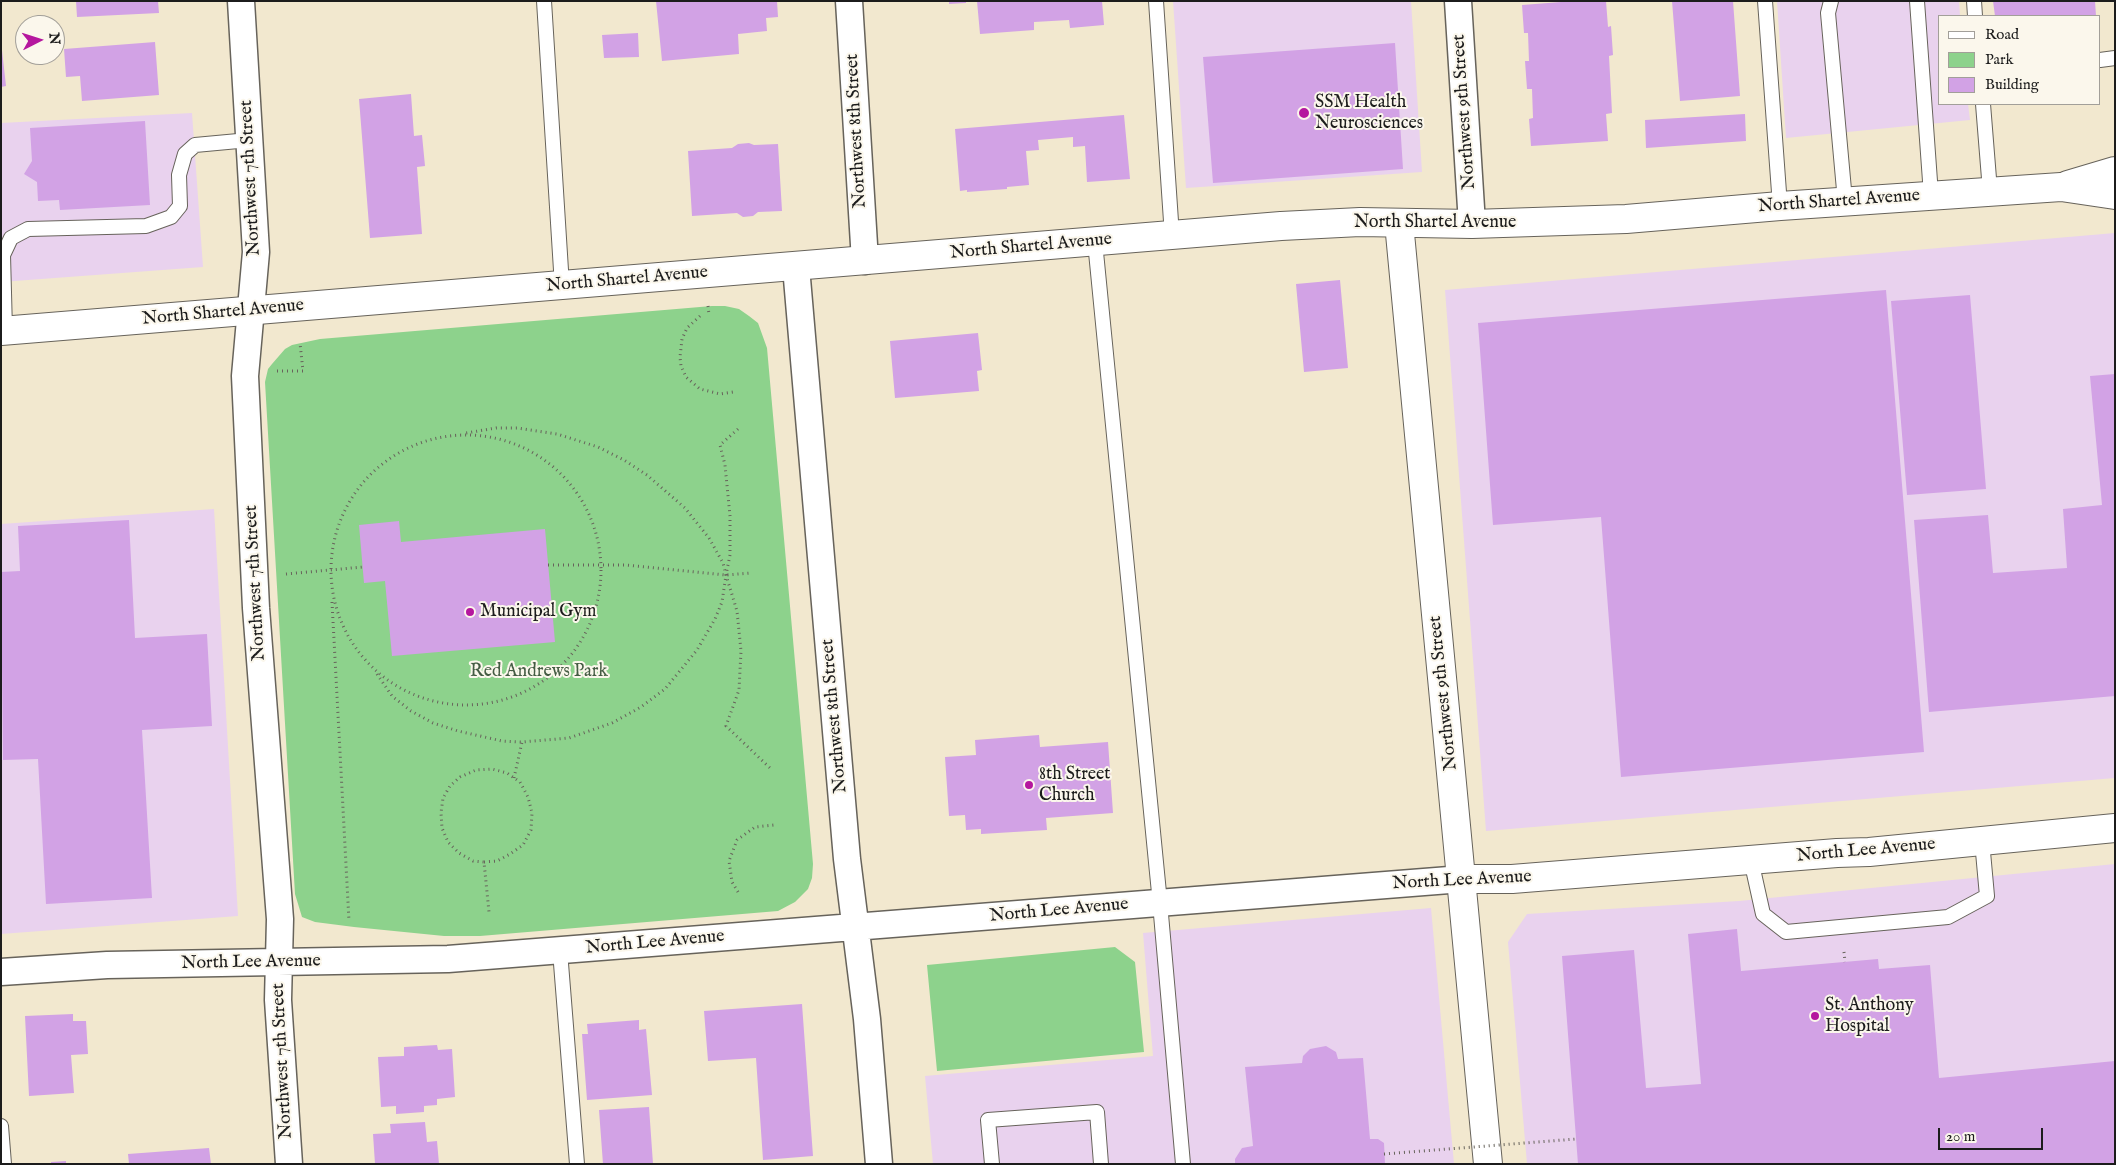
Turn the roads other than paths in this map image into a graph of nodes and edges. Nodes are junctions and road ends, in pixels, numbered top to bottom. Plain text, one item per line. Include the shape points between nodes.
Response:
1 (241, 1) edge
2 (544, 1) edge
3 (849, 1) edge
4 (1156, 1) edge
5 (1458, 1) edge
6 (1765, 1) edge
7 (1831, 1) edge
8 (1917, 1) edge
9 (1974, 1) edge
10 (1975, 15) edge
11 (2115, 58) edge
12 (2101, 60) edge
13 (1983, 105) edge
14 (249, 140) junction
15 (2115, 170) edge
16 (2061, 187) junction
17 (1990, 191) junction
18 (1931, 195) junction
19 (2115, 195) edge
20 (1845, 201) junction
21 (1780, 206) junction
22 (1399, 223) junction
23 (1472, 224) junction
24 (1172, 236) junction
25 (1095, 242) junction
26 (864, 261) junction
27 (796, 267) junction
28 (562, 286) junction
29 (251, 310) junction
30 (3, 331) edge
31 (2115, 828) edge
32 (1982, 841) junction
33 (1751, 860) junction
34 (1462, 879) junction
35 (1160, 903) junction
36 (855, 927) junction
37 (560, 950) junction
38 (279, 961) junction
39 (1, 972) edge
40 (1, 1126) edge
41 (4, 1164) edge
42 (289, 1164) edge
43 (577, 1164) edge
44 (879, 1164) edge
45 (992, 1164) edge
46 (1101, 1164) edge
47 (1183, 1164) edge
48 (1488, 1164) edge

1 - 14 street, Northwest 7th Street
2 - 28 lane
3 - 26 street, Northwest 8th Street
4 - 24 lane
5 - 23 street, Northwest 9th Street
6 - 21 lane
7 - 20 lane via 1828,13
8 - 18 lane
9 - 10 lane
11 - 12 lane
13 - 17 lane
14 - 29 street, Northwest 7th Street via 256,252
14 - 30 lane via 195,145 185,154 179,175 180,206 171,217 146,226 28,229 10,238 3,256
15 - 16 street, North Shartel Avenue
16 - 17 street, North Shartel Avenue
16 - 19 street, North Shartel Avenue
17 - 18 street, North Shartel Avenue
18 - 20 street, North Shartel Avenue
20 - 21 street, North Shartel Avenue
21 - 23 street, North Shartel Avenue via 1626,219
22 - 23 street, North Shartel Avenue
22 - 24 street, North Shartel Avenue via 1301,225
22 - 34 street, Northwest 9th Street
24 - 25 street, North Shartel Avenue
25 - 26 street, North Shartel Avenue
25 - 35 lane
26 - 27 street, North Shartel Avenue
27 - 28 street, North Shartel Avenue
27 - 36 street, Northwest 8th Street
28 - 29 street, North Shartel Avenue
29 - 30 street, North Shartel Avenue
29 - 38 street, Northwest 7th Street via 246,371 256,608 280,919
31 - 32 street, North Lee Avenue
32 - 33 street, North Lee Avenue
32 - 33 lane via 1987,896 1948,917 1786,932 1762,914
33 - 34 street, North Lee Avenue via 1512,879
34 - 35 street, North Lee Avenue
34 - 48 street, Northwest 9th Street
35 - 36 street, North Lee Avenue
35 - 47 lane
36 - 37 street, North Lee Avenue
36 - 44 street, Northwest 8th Street
37 - 38 street, North Lee Avenue via 448,959
37 - 43 lane
38 - 39 street, North Lee Avenue via 107,965
38 - 42 street, Northwest 7th Street via 278,1000
40 - 41 lane
45 - 46 lane via 988,1120 1097,1112

